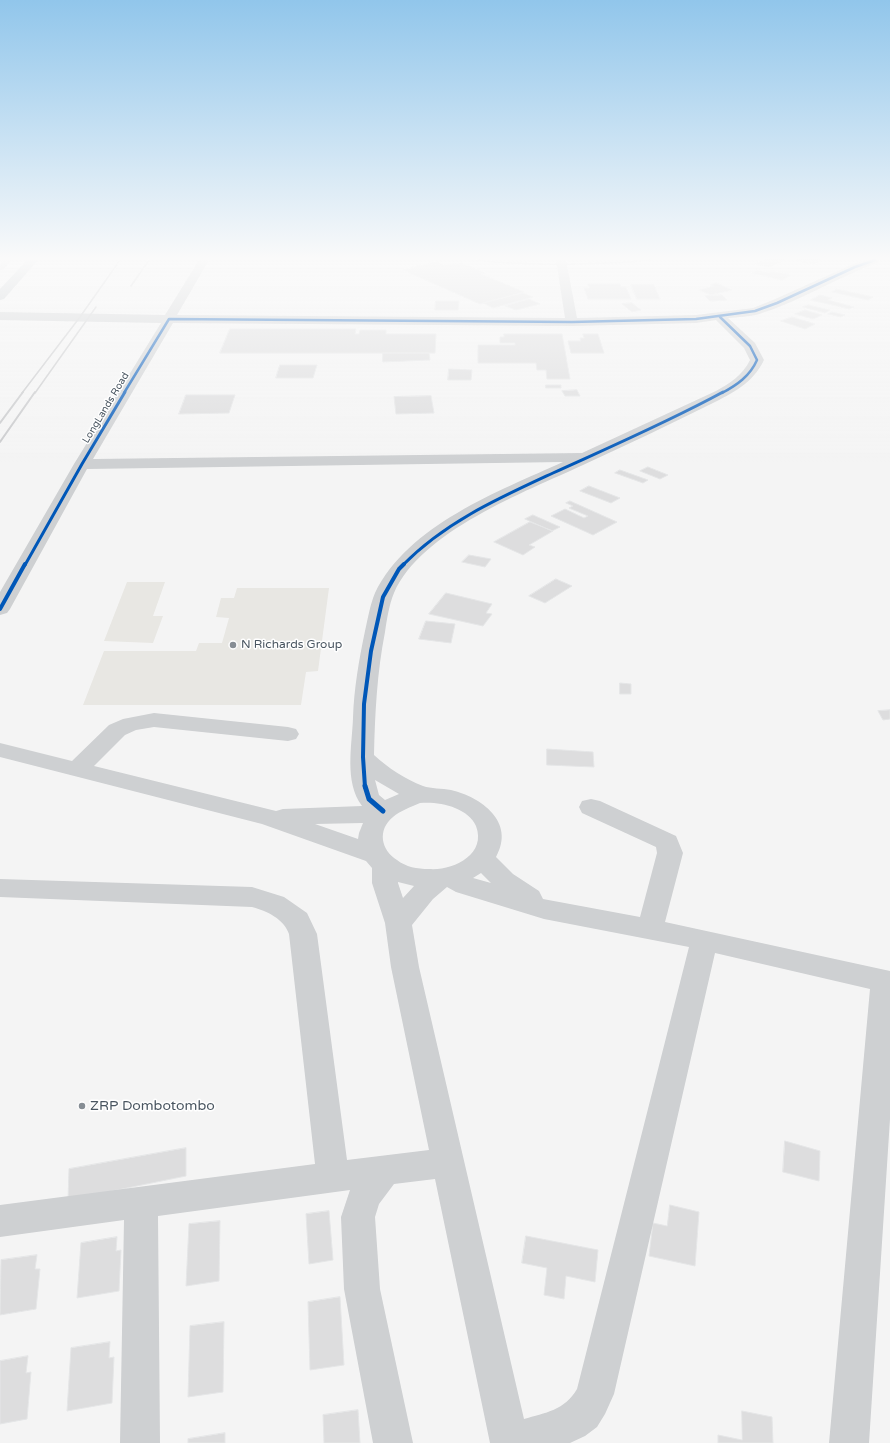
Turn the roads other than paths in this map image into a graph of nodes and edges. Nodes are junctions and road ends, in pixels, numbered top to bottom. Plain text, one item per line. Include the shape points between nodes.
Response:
1 (164, 327) edge
2 (731, 327) edge
3 (588, 457) junction
4 (82, 464) junction
5 (0, 609) edge
6 (288, 734) dead end
7 (0, 750) edge
8 (364, 758) junction
9 (77, 769) junction
10 (423, 795) junction
11 (591, 807) dead end
12 (382, 813) junction
13 (268, 817) junction
14 (484, 857) junction
15 (380, 859) junction
16 (445, 878) junction
17 (0, 888) edge
18 (544, 908) junction
19 (398, 922) junction
20 (650, 930) junction
21 (704, 940) junction
22 (887, 982) edge
23 (448, 1162) junction
24 (384, 1171) junction
25 (332, 1178) junction
26 (141, 1202) junction
27 (0, 1221) edge
28 (140, 1443) edge
29 (393, 1443) edge
30 (510, 1443) edge
31 (849, 1443) edge

1 - 4 street, LongLands Road
2 - 3 street via 750,346 757,360 754,368 724,392
3 - 4 street
3 - 8 street via 461,519 411,555 399,571 385,592 368,662
4 - 5 street, LongLands Road
6 - 9 street via 154,720 131,724 117,730
7 - 9 street
8 - 10 street via 376,770 400,786
8 - 12 street via 363,773 368,797
9 - 13 street
10 - 12 street via 406,800
10 - 14 street via 444,796 464,802 480,812 489,826 490,842
11 - 20 street via 667,842 670,853
12 - 13 street
12 - 15 street via 372,829 370,841
13 - 15 street
14 - 16 street via 469,869
14 - 18 street via 502,878
15 - 16 street via 400,874 420,879
15 - 19 street
16 - 18 street
16 - 19 street via 418,898
17 - 25 street via 252,898 275,904 298,920 303,934
18 - 20 street
19 - 23 street via 405,967
20 - 21 street
21 - 22 street
21 - 30 street via 595,1394 578,1420
22 - 31 street
23 - 24 street
23 - 30 street
24 - 25 street
24 - 29 street via 364,1197 358,1216 362,1288
25 - 26 street
26 - 27 street
26 - 28 street

